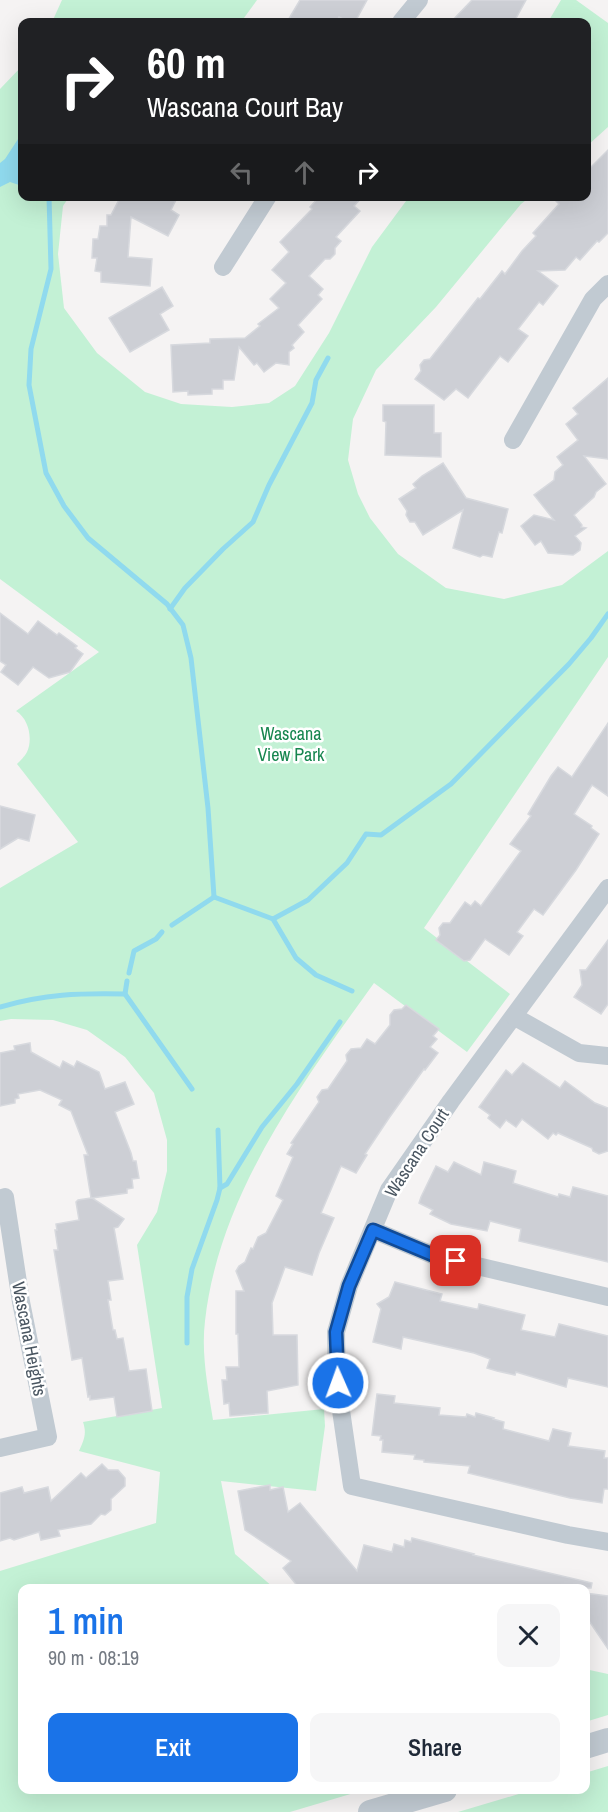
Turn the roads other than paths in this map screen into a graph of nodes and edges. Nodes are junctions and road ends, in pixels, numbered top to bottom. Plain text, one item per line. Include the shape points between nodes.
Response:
1 (420, 0) edge
2 (404, 18) edge
3 (265, 201) edge
4 (223, 267) dead end
5 (608, 284) edge
6 (513, 440) dead end
7 (608, 888) edge
8 (514, 1017) junction
9 (608, 1056) edge
10 (0, 1198) edge
11 (373, 1230) junction
12 (608, 1297) edge
13 (0, 1448) edge
14 (608, 1542) edge
15 (608, 1740) edge
16 (590, 1745) edge
17 (431, 1794) edge
18 (370, 1812) edge

1 - 2 street
3 - 4 street
5 - 6 street via 593,299
7 - 8 street, Wascana Court
8 - 9 street via 579,1053
8 - 11 street, Wascana Court via 389,1190
10 - 13 street, Wascana Heights via 5,1197 48,1437
11 - 12 street via 435,1256
11 - 14 street, Wascana Court via 349,1286 336,1332 338,1383 352,1486
15 - 16 street
17 - 18 street

